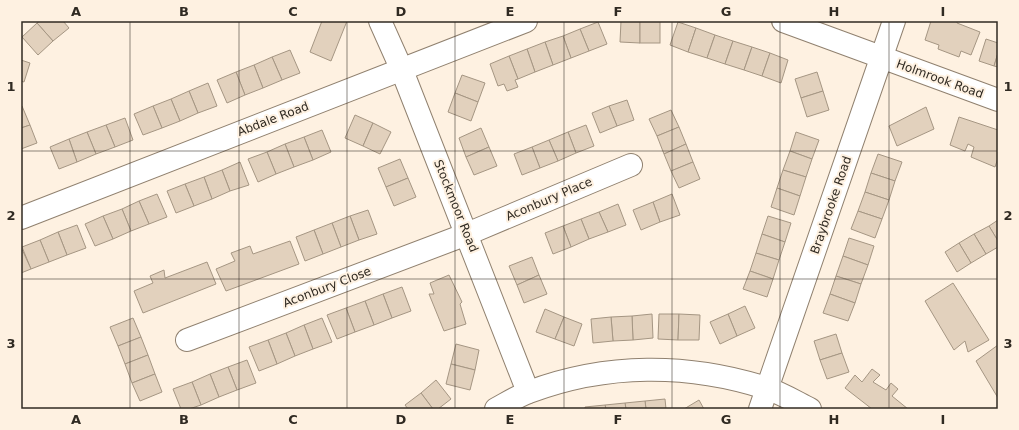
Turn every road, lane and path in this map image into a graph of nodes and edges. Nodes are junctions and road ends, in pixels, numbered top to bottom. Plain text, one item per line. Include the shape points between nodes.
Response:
1 (380, 21) edge
2 (526, 21) edge
3 (783, 21) edge
4 (894, 21) edge
5 (881, 58) junction
6 (402, 68) junction
7 (998, 100) edge
8 (632, 165) dead end
9 (21, 218) edge
10 (467, 234) junction
11 (187, 340) dead end
12 (768, 389) junction
13 (528, 392) junction
14 (496, 409) edge
15 (760, 409) edge
16 (810, 409) edge

1 - 6 street, Stockmoor Road
2 - 6 street, Abdale Road
3 - 5 street
4 - 5 street, Braybrooke Road
5 - 7 street, Holmrook Road
5 - 12 street, Braybrooke Road
6 - 9 street, Abdale Road
6 - 10 street, Stockmoor Road
8 - 10 street, Aconbury Place
10 - 11 street, Aconbury Close
10 - 13 street, Stockmoor Road
12 - 13 street via 706,372 645,368 581,377
12 - 15 street, Braybrooke Road
12 - 16 street
13 - 14 street

